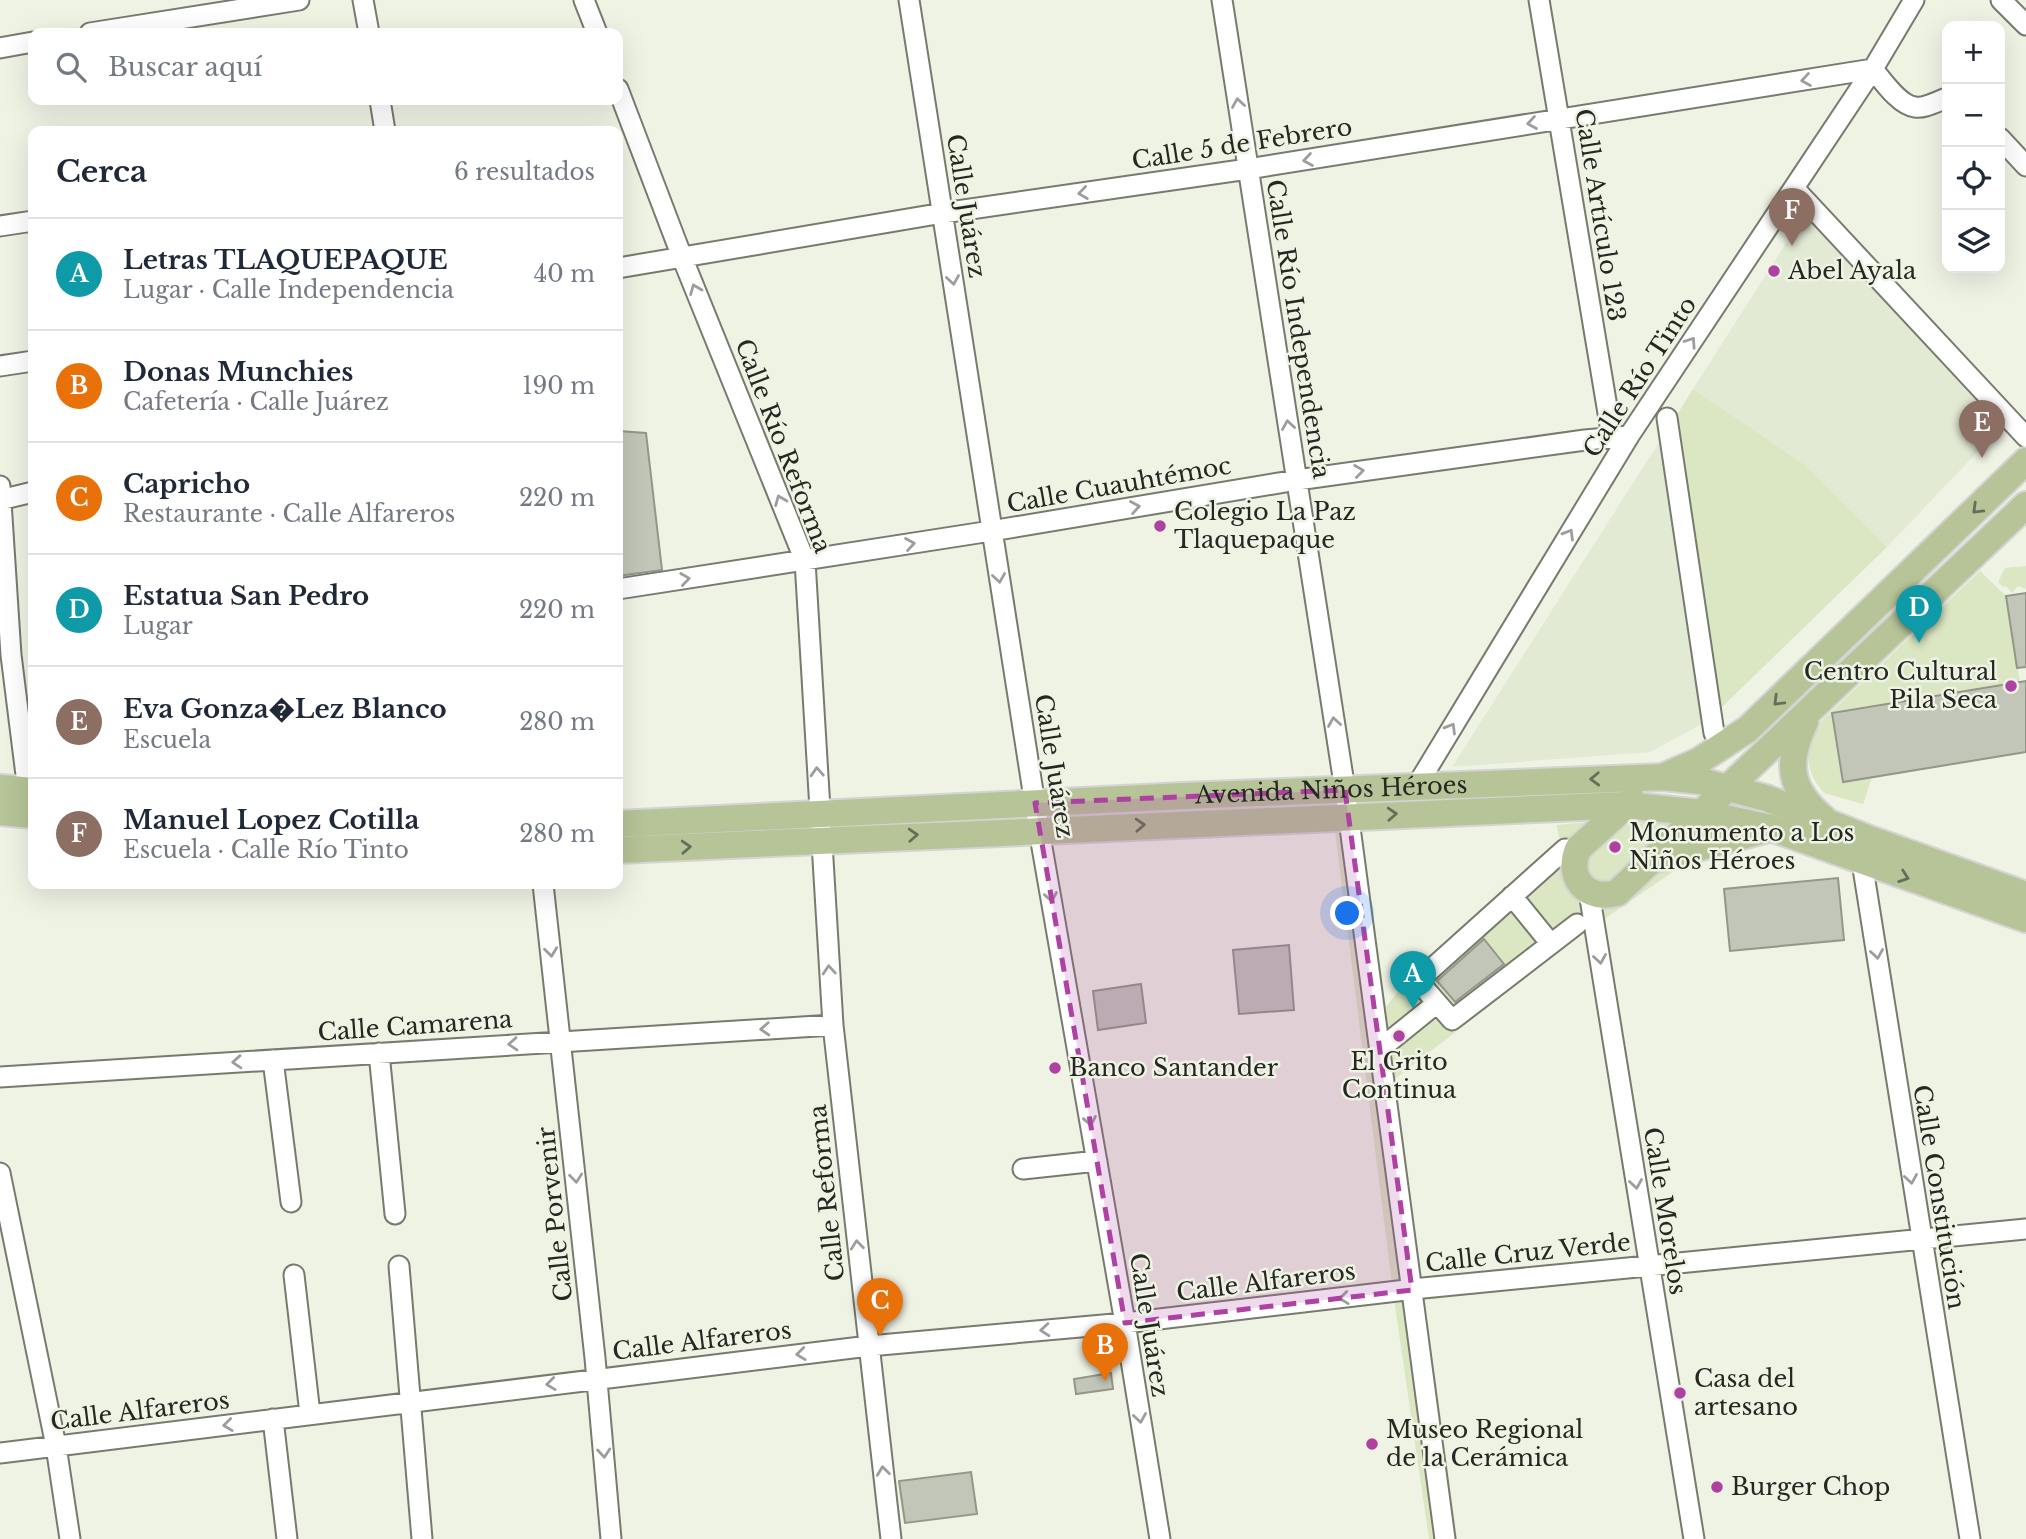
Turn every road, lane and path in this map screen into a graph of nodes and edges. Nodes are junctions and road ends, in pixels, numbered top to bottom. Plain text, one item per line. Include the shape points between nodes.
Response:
1 (299, 0) edge
2 (363, 0) edge
3 (584, 0) edge
4 (908, 0) edge
5 (1222, 0) edge
6 (1539, 0) edge
7 (1914, 0) edge
8 (2001, 0) edge
9 (2026, 25) edge
10 (122, 28) edge
11 (368, 28) edge
12 (595, 28) edge
13 (28, 43) edge
14 (0, 47) edge
15 (1873, 69) junction
16 (1942, 100) edge
17 (623, 102) edge
18 (381, 105) edge
19 (1560, 119) junction
20 (385, 126) edge
21 (2005, 143) edge
22 (2026, 166) edge
23 (1248, 169) junction
24 (1794, 188) junction
25 (943, 213) junction
26 (28, 221) edge
27 (0, 226) edge
28 (682, 257) junction
29 (623, 267) edge
30 (28, 362) edge
31 (0, 366) edge
32 (1667, 418) dead end
33 (1621, 437) junction
34 (2026, 437) edge
35 (2026, 461) edge
36 (1297, 480) junction
37 (28, 493) edge
38 (1, 496) edge
39 (2026, 505) edge
40 (991, 531) junction
41 (805, 561) junction
42 (623, 588) edge
43 (6, 655) edge
44 (1812, 710) junction
45 (1714, 733) dead end
46 (1663, 777) junction
47 (28, 782) edge
48 (1416, 787) junction
49 (0, 788) edge
50 (1730, 788) junction
51 (1345, 790) junction
52 (28, 798) edge
53 (28, 800) edge
54 (1035, 803) junction
55 (1626, 805) junction
56 (0, 812) edge
57 (819, 813) junction
58 (1701, 813) junction
59 (1348, 816) junction
60 (1830, 823) junction
61 (623, 824) edge
62 (1771, 828) junction
63 (1039, 830) junction
64 (821, 840) junction
65 (1565, 849) dead end
66 (623, 850) edge
67 (1652, 860) junction
68 (1862, 862) junction
69 (544, 889) edge
70 (1589, 892) junction
71 (2026, 895) edge
72 (1512, 896) junction
73 (2026, 919) edge
74 (1577, 924) dead end
75 (1551, 944) junction
76 (1437, 1003) junction
77 (833, 1026) junction
78 (561, 1041) junction
79 (1380, 1049) junction
80 (379, 1053) junction
81 (274, 1060) junction
82 (0, 1077) edge
83 (1097, 1161) junction
84 (1023, 1169) dead end
85 (0, 1173) edge
86 (291, 1202) dead end
87 (395, 1214) dead end
88 (2026, 1229) edge
89 (1921, 1240) junction
90 (399, 1266) dead end
91 (1649, 1266) junction
92 (294, 1275) dead end
93 (1412, 1290) junction
94 (1125, 1323) junction
95 (869, 1346) junction
96 (597, 1378) junction
97 (411, 1401) junction
98 (310, 1414) junction
99 (274, 1419) junction
100 (55, 1446) junction
101 (0, 1453) edge
102 (70, 1539) edge
103 (287, 1539) edge
104 (422, 1539) edge
105 (611, 1539) edge
106 (891, 1539) edge
107 (1160, 1539) edge
108 (1445, 1539) edge
109 (1694, 1539) edge
110 (1970, 1539) edge

1 - 10 street
2 - 11 street
3 - 12 street
4 - 25 street, Calle Juárez
23 -> 5 street, Calle Río Independencia
6 - 19 street, Calle Artículo 123
7 - 15 street, Calle Río Tinto
8 - 9 street
13 - 14 street
15 - 16 street via 1911,106
15 -> 19 street, Calle 5 de Febrero
15 - 24 street, Calle Río Tinto
17 - 28 street, Calle Río Reforma
18 - 20 street
19 -> 23 street, Calle 5 de Febrero
19 - 33 street, Calle Artículo 123
21 - 22 street
23 -> 25 street, Calle 5 de Febrero
36 -> 23 street, Calle Río Independencia
33 -> 24 street, Calle Río Tinto
24 - 34 street
25 - 28 street, Calle 5 de Febrero
25 -> 40 street, Calle Juárez
26 - 27 street
28 - 29 street, Calle 5 de Febrero
41 -> 28 street, Calle Río Reforma
30 - 31 street
32 - 45 street
36 -> 33 street, Calle Cuauhtémoc
48 -> 33 street, Calle Río Tinto
35 -> 46 main road via 1748,729 1699,761
40 -> 36 street, Calle Cuauhtémoc
51 -> 36 street, Calle Río Independencia
37 - 38 street
38 - 43 street
39 - 44 main road
41 -> 40 street, Calle Cuauhtémoc
40 -> 54 street, Calle Juárez
42 -> 41 street, Calle Cuauhtémoc
57 -> 41 street, Calle Río Reforma
43 - 47 street
44 - 50 main road
44 - 60 main road via 1794,748 1793,775 1804,799
46 -> 48 main road, Avenida Niños Héroes
46 - 50 main road, Avenida Niños Héroes
46 - 55 main road
48 - 51 main road, Avenida Niños Héroes
49 - 52 main road
50 - 58 main road
50 - 60 main road, Avenida Niños Héroes
51 - 54 main road, Avenida Niños Héroes
51 - 59 street, Calle Río Independencia
53 - 56 main road
54 - 57 main road, Avenida Niños Héroes
54 - 63 street, Calle Juárez
55 - 58 main road, Avenida Niños Héroes
59 -> 55 main road, Avenida Niños Héroes
55 - 70 main road via 1578,849 1576,878
57 - 61 main road, Avenida Niños Héroes
57 - 64 street, Calle Río Reforma
58 - 62 main road, Avenida Niños Héroes
58 - 67 main road
63 -> 59 main road, Avenida Niños Héroes
59 - 79 street, Calle Río Independencia
60 - 71 main road, Avenida Niños Héroes
62 - 67 main road
62 - 68 main road, Avenida Niños Héroes
64 -> 63 main road, Avenida Niños Héroes
63 -> 83 street, Calle Juárez
66 -> 64 main road, Avenida Niños Héroes
77 -> 64 street, Calle Reforma
65 - 72 street
67 - 70 main road via 1617,893
68 -> 73 main road, Avenida Niños Héroes
68 -> 89 street, Calle Constitución
69 -> 78 street, Calle Porvenir
70 -> 91 street, Calle Morelos
72 - 75 street
72 - 76 street via 1418,981
74 - 75 street
75 - 76 street via 1452,1020
76 - 79 street
77 -> 78 street, Calle Camarena
95 -> 77 street, Calle Reforma
78 -> 80 street, Calle Camarena
78 -> 96 street, Calle Porvenir
79 - 93 street, Calle Río Independencia
80 - 81 street, Calle Camarena
80 - 87 street
81 -> 82 street, Calle Camarena
81 - 86 street
83 - 84 street
83 - 94 street, Calle Juárez
85 - 100 street
88 - 89 street, Calle Cruz Verde
89 - 91 street, Calle Cruz Verde
89 - 110 street, Calle Constitución
90 - 97 street
91 - 93 street, Calle Cruz Verde
91 - 109 street, Calle Morelos
92 - 98 street
93 -> 94 street, Calle Alfareros
93 - 108 street, Calle Río Independencia
94 -> 95 street, Calle Alfareros
94 -> 107 street, Calle Juárez
95 -> 96 street, Calle Alfareros
106 -> 95 street, Calle Reforma
96 -> 97 street, Calle Alfareros
96 -> 105 street, Calle Porvenir
97 - 98 street, Calle Alfareros
97 - 104 street
98 - 99 street, Calle Alfareros
99 -> 100 street, Calle Alfareros
99 - 103 street
100 - 101 street, Calle Alfareros
100 - 102 street

